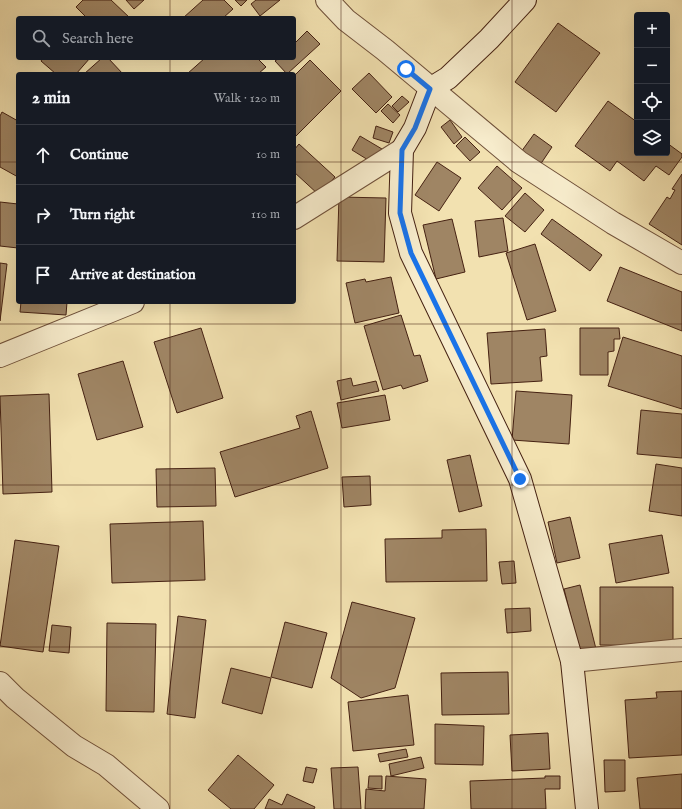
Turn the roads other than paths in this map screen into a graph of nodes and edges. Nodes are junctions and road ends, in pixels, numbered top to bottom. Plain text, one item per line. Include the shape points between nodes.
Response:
1 (327, 0) edge
2 (524, 0) edge
3 (430, 89) junction
4 (402, 150) junction
5 (296, 217) edge
6 (682, 263) edge
7 (128, 304) edge
8 (0, 356) edge
9 (682, 650) edge
10 (572, 661) junction
11 (0, 683) edge
12 (158, 809) edge
13 (587, 809) edge

1 - 3 street via 346,20
2 - 3 street via 448,78
3 - 4 street via 415,128
3 - 6 street via 519,162 613,224
4 - 5 street
4 - 10 street via 400,213 411,253 520,479
7 - 8 street
9 - 10 street
10 - 13 street
11 - 12 street via 74,746 106,765

